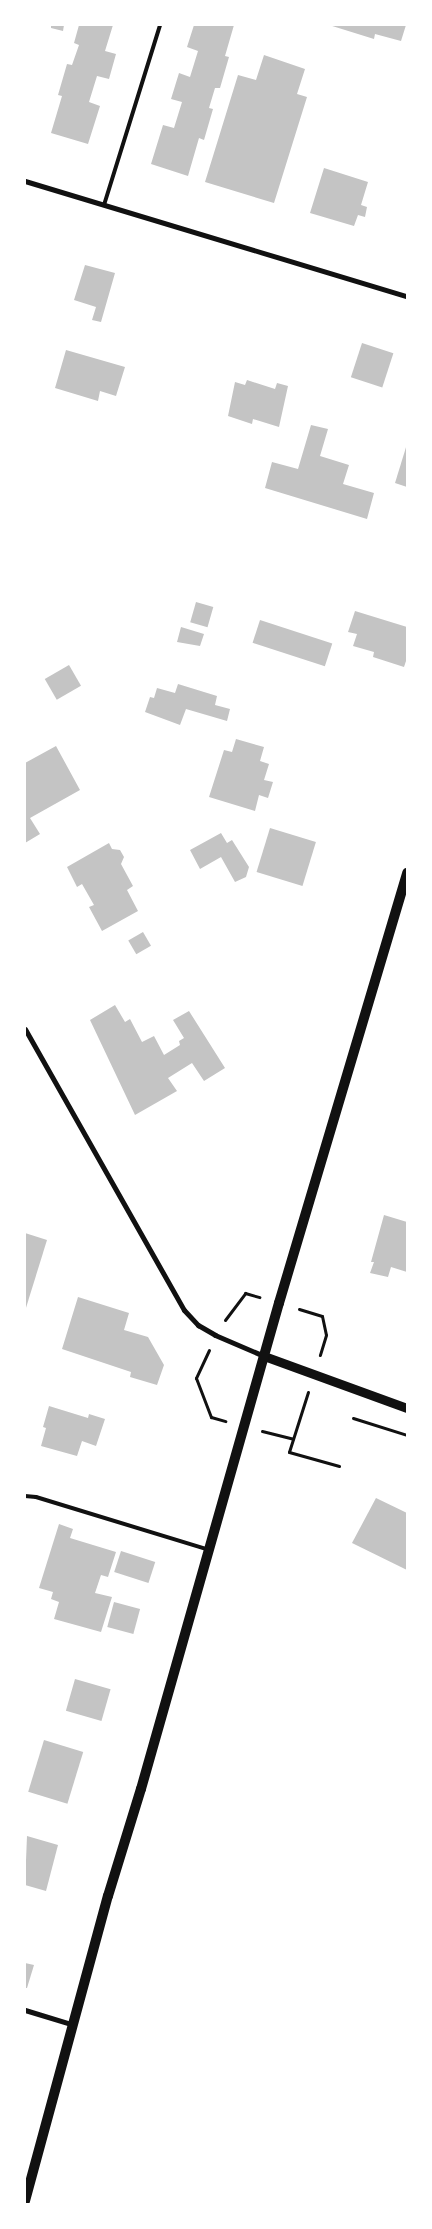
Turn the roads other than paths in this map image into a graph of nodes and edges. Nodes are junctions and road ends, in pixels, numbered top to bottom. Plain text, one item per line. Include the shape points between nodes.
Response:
1 (160, 25) edge
2 (25, 182) edge
3 (104, 205) junction
4 (407, 296) edge
5 (407, 873) edge
6 (25, 1029) edge
7 (264, 1356) junction
8 (407, 1408) edge
9 (25, 1496) edge
10 (209, 1550) junction
11 (25, 2010) edge
12 (74, 2025) junction
13 (25, 2201) edge

1 - 3 lane
2 - 3 street
3 - 4 street
5 - 7 main road
6 - 7 street via 184,1310 198,1325 216,1336
7 - 8 street
7 - 10 main road
9 - 10 lane via 36,1496
10 - 12 main road via 108,1896
11 - 12 street
12 - 13 main road

